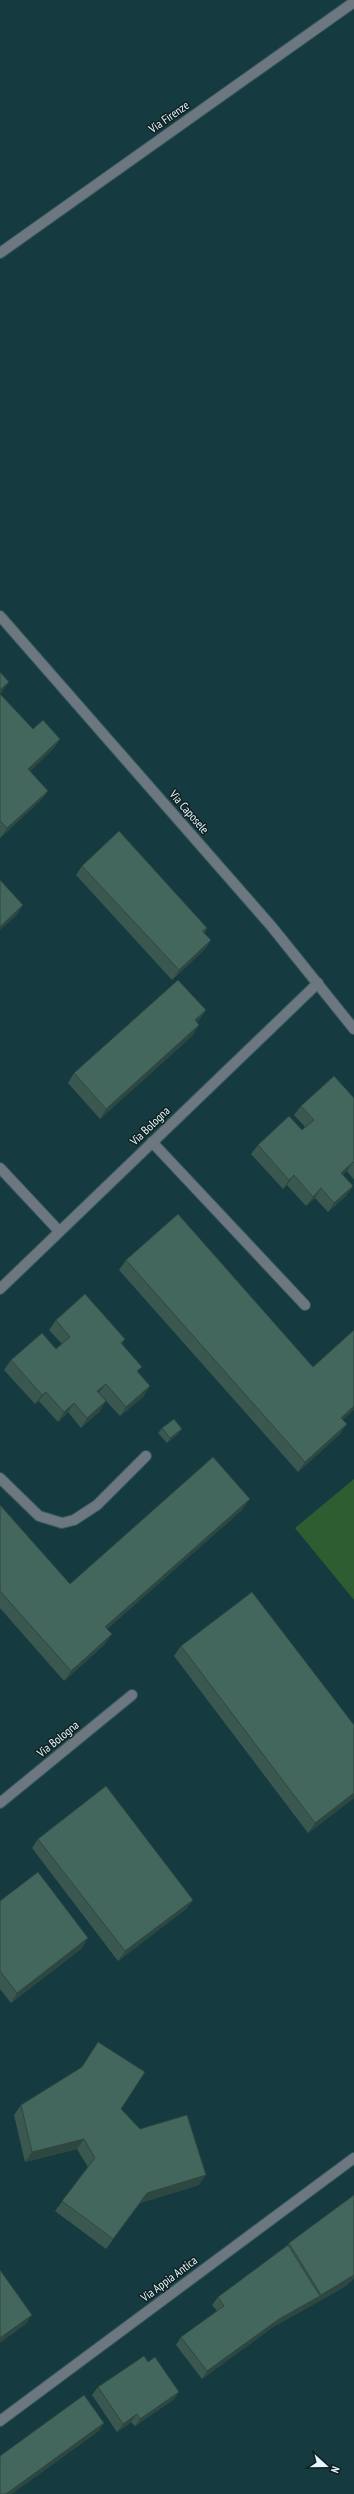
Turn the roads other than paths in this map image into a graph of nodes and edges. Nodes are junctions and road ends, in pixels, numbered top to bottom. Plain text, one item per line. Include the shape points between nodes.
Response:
1 (354, 2) edge
2 (0, 253) edge
3 (0, 616) edge
4 (318, 982) junction
5 (354, 1029) edge
6 (152, 1142) junction
7 (0, 1168) edge
8 (60, 1231) junction
9 (0, 1289) edge
10 (305, 1305) dead end
11 (146, 1456) dead end
12 (0, 1478) edge
13 (132, 1695) dead end
14 (0, 1803) edge
15 (354, 2158) edge
16 (0, 2421) edge

1 - 2 street, Via Firenze
3 - 4 street, Via Caposele
4 - 5 street, Via Caposele
4 - 6 street, Via Bologna
6 - 8 street, Via Bologna
6 - 10 street
7 - 8 street
8 - 9 street, Via Bologna
11 - 12 street via 97,1505 74,1520 62,1523 51,1521 29,1509
13 - 14 street, Via Bologna
15 - 16 street, Via Appia Antica

